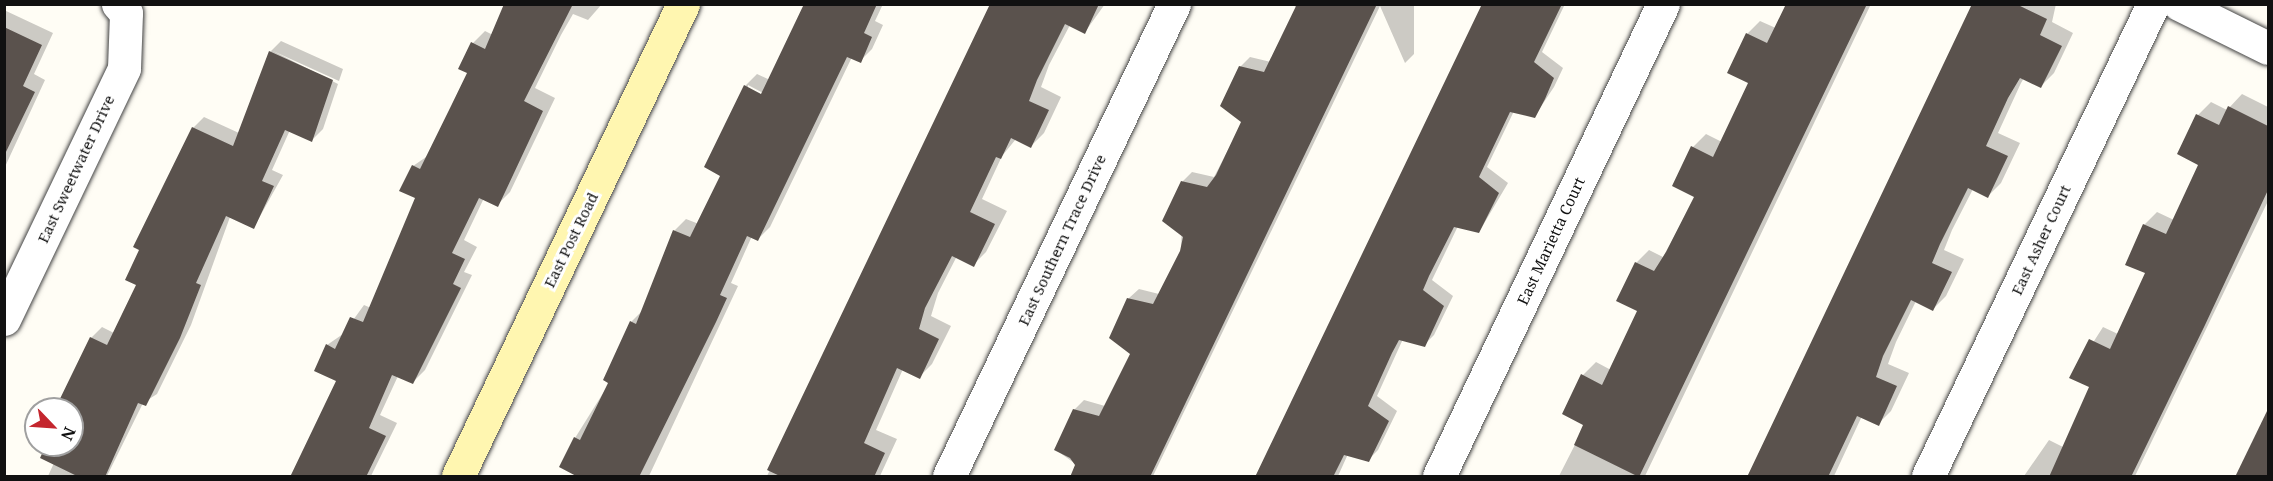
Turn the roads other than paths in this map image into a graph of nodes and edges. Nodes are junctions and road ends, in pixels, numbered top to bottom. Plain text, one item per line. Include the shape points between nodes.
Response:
1 (683, 4) edge
2 (1174, 4) edge
3 (1663, 4) edge
4 (2153, 4) edge
5 (2179, 4) edge
6 (122, 9) edge
7 (2268, 48) edge
8 (4, 319) edge
9 (458, 477) edge
10 (949, 477) edge
11 (1439, 477) edge
12 (1928, 477) edge

1 - 9 street, East Post Road
2 - 10 street, East Southern Trace Drive
3 - 11 street, East Marietta Court
4 - 12 street, East Asher Court
5 - 7 street
6 - 8 street, East Sweetwater Drive via 124,68

